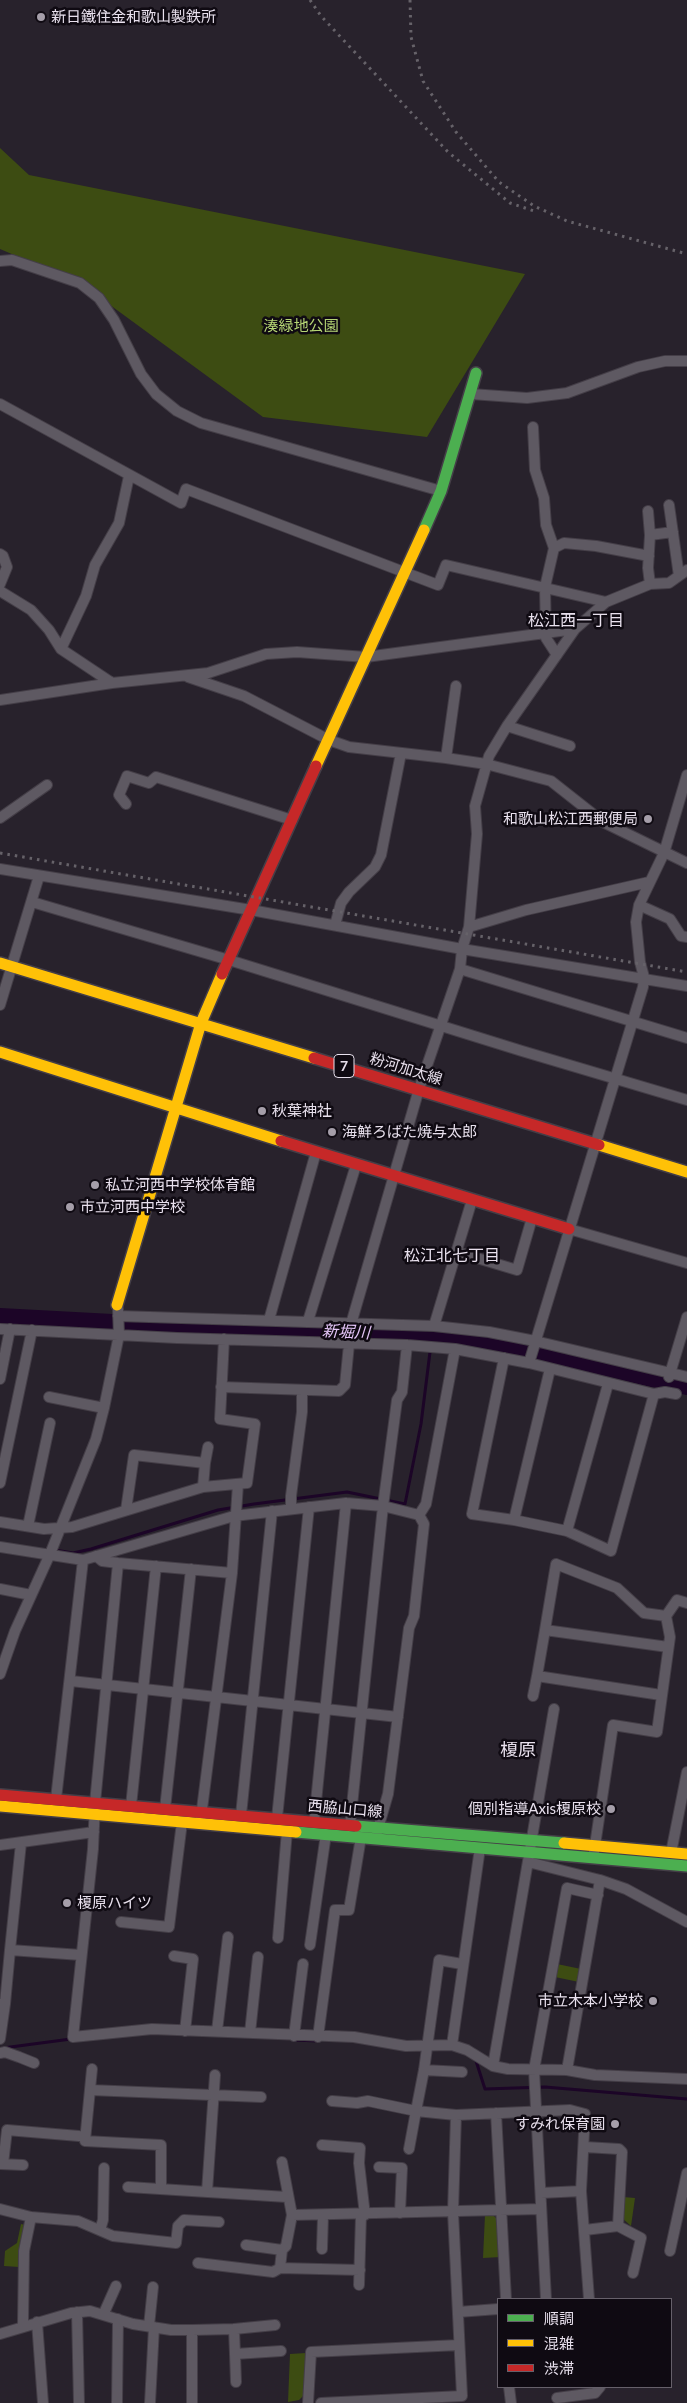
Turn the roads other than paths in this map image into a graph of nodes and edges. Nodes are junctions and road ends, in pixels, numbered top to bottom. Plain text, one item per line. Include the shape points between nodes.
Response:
1 (0, 261) edge
2 (687, 360) edge
3 (476, 373) dead end
4 (471, 394) junction
5 (0, 404) edge
6 (533, 427) dead end
7 (129, 476) junction
8 (441, 491) junction
9 (669, 505) dead end
10 (648, 511) dead end
11 (673, 532) junction
12 (650, 536) junction
13 (554, 548) junction
14 (0, 554) edge
15 (649, 556) junction
16 (683, 573) edge
17 (406, 574) junction
18 (0, 584) edge
19 (650, 584) junction
20 (545, 587) junction
21 (0, 591) edge
22 (606, 602) junction
23 (576, 629) junction
24 (546, 633) junction
25 (60, 649) junction
26 (557, 655) junction
27 (366, 657) junction
28 (184, 676) junction
29 (112, 683) junction
30 (456, 686) dead end
31 (0, 700) edge
32 (507, 726) junction
33 (329, 740) junction
34 (570, 746) dead end
35 (401, 753) junction
36 (446, 758) junction
37 (486, 764) junction
38 (687, 775) edge
39 (47, 785) dead end
40 (126, 804) dead end
41 (0, 818) edge
42 (292, 820) junction
43 (664, 853) junction
44 (687, 863) edge
45 (0, 869) edge
46 (39, 876) junction
47 (649, 882) junction
48 (32, 902) junction
49 (638, 905) junction
50 (251, 910) junction
51 (335, 925) junction
52 (468, 928) junction
53 (687, 937) edge
54 (462, 949) junction
55 (229, 960) junction
56 (6, 965) edge
57 (460, 969) junction
58 (644, 977) junction
59 (687, 986) edge
60 (0, 1005) edge
61 (633, 1022) junction
62 (201, 1023) junction
63 (440, 1025) junction
64 (687, 1038) edge
65 (0, 1052) edge
66 (615, 1078) junction
67 (420, 1089) junction
68 (687, 1100) edge
69 (177, 1107) junction
70 (595, 1145) junction
71 (316, 1152) junction
72 (356, 1165) junction
73 (687, 1172) edge
74 (394, 1176) junction
75 (472, 1200) junction
76 (532, 1218) junction
77 (569, 1229) junction
78 (457, 1252) junction
79 (687, 1264) edge
80 (118, 1311) junction
81 (687, 1318) edge
82 (269, 1320) junction
83 (308, 1321) junction
84 (351, 1324) junction
85 (434, 1326) junction
86 (5, 1329) edge
87 (32, 1330) junction
88 (119, 1335) junction
89 (224, 1339) junction
90 (348, 1342) junction
91 (534, 1343) junction
92 (407, 1345) junction
93 (455, 1349) junction
94 (504, 1358) junction
95 (529, 1361) junction
96 (550, 1369) junction
97 (670, 1375) junction
98 (687, 1377) edge
99 (0, 1380) edge
100 (608, 1384) junction
101 (221, 1387) junction
102 (302, 1390) junction
103 (654, 1394) junction
104 (676, 1394) dead end
105 (49, 1397) dead end
106 (104, 1408) junction
107 (50, 1423) dead end
108 (208, 1447) dead end
109 (206, 1463) junction
110 (0, 1483) edge
111 (238, 1484) junction
112 (203, 1487) junction
113 (346, 1503) junction
114 (383, 1506) junction
115 (309, 1507) junction
116 (291, 1509) junction
117 (126, 1510) junction
118 (272, 1511) junction
119 (419, 1515) junction
120 (234, 1516) junction
121 (514, 1520) junction
122 (0, 1522) edge
123 (28, 1526) junction
124 (60, 1529) junction
125 (567, 1531) junction
126 (0, 1547) edge
127 (50, 1554) junction
128 (96, 1556) junction
129 (83, 1560) junction
130 (118, 1563) junction
131 (156, 1566) junction
132 (191, 1569) junction
133 (232, 1573) junction
134 (0, 1589) edge
135 (32, 1595) junction
136 (687, 1603) edge
137 (666, 1616) junction
138 (545, 1630) junction
139 (668, 1647) junction
140 (0, 1674) edge
141 (537, 1676) junction
142 (71, 1682) junction
143 (106, 1685) junction
144 (143, 1689) junction
145 (177, 1693) junction
146 (661, 1695) junction
147 (533, 1696) dead end
148 (214, 1697) junction
149 (253, 1701) junction
150 (288, 1705) junction
151 (326, 1709) junction
152 (554, 1709) dead end
153 (362, 1713) junction
154 (398, 1717) junction
155 (687, 1772) edge
156 (0, 1795) edge
157 (56, 1800) junction
158 (0, 1806) edge
159 (131, 1806) junction
160 (94, 1808) junction
161 (165, 1809) junction
162 (241, 1815) junction
163 (201, 1818) junction
164 (277, 1818) junction
165 (182, 1822) junction
166 (314, 1822) junction
167 (350, 1825) junction
168 (287, 1831) junction
169 (94, 1832) junction
170 (377, 1833) junction
171 (326, 1834) junction
172 (361, 1837) junction
173 (532, 1840) junction
174 (21, 1843) junction
175 (0, 1846) edge
176 (480, 1848) junction
177 (594, 1852) junction
178 (671, 1853) junction
179 (687, 1854) edge
180 (529, 1857) junction
181 (687, 1866) edge
182 (600, 1880) junction
183 (598, 1895) junction
184 (121, 1922) dead end
185 (687, 1922) edge
186 (228, 1937) dead end
187 (278, 1938) dead end
188 (310, 1945) dead end
189 (10, 1950) junction
190 (81, 1955) junction
191 (174, 1956) dead end
192 (258, 1957) dead end
193 (4, 1964) edge
194 (303, 1964) dead end
195 (462, 1964) junction
196 (2, 2004) edge
197 (185, 2031) junction
198 (217, 2031) junction
199 (250, 2033) junction
200 (294, 2036) junction
201 (318, 2037) junction
202 (452, 2045) junction
203 (2, 2048) edge
204 (426, 2049) junction
205 (34, 2063) dead end
206 (493, 2066) junction
207 (92, 2069) dead end
208 (424, 2070) junction
209 (534, 2070) junction
210 (567, 2070) junction
211 (462, 2072) dead end
212 (215, 2074) dead end
213 (687, 2079) edge
214 (90, 2090) junction
215 (213, 2096) junction
216 (261, 2097) dead end
217 (332, 2101) dead end
218 (416, 2111) junction
219 (536, 2111) junction
220 (496, 2113) junction
221 (456, 2115) junction
222 (79, 2136) dead end
223 (322, 2145) dead end
224 (585, 2147) junction
225 (409, 2149) dead end
226 (282, 2162) dead end
227 (1, 2164) edge
228 (23, 2165) dead end
229 (380, 2167) dead end
230 (104, 2168) dead end
231 (687, 2173) edge
232 (128, 2187) dead end
233 (161, 2188) junction
234 (581, 2191) junction
235 (207, 2192) junction
236 (540, 2193) junction
237 (287, 2197) junction
238 (0, 2209) edge
239 (541, 2209) junction
240 (502, 2211) junction
241 (453, 2212) junction
242 (400, 2214) junction
243 (292, 2215) junction
244 (363, 2215) junction
245 (323, 2216) junction
246 (31, 2217) junction
247 (219, 2222) dead end
248 (618, 2226) junction
249 (100, 2230) junction
250 (585, 2230) junction
251 (246, 2245) dead end
252 (322, 2249) dead end
253 (282, 2250) junction
254 (670, 2252) dead end
255 (198, 2263) dead end
256 (280, 2268) junction
257 (360, 2270) junction
258 (633, 2273) dead end
259 (116, 2286) dead end
260 (359, 2286) dead end
261 (153, 2287) dead end
262 (506, 2298) edge
263 (546, 2298) edge
264 (589, 2298) edge
265 (497, 2310) edge
266 (77, 2312) junction
267 (458, 2312) junction
268 (104, 2314) junction
269 (118, 2319) junction
270 (37, 2322) junction
271 (23, 2325) junction
272 (275, 2325) dead end
273 (151, 2327) junction
274 (234, 2329) junction
275 (192, 2330) junction
276 (0, 2334) edge
277 (459, 2345) junction
278 (281, 2351) dead end
279 (235, 2354) junction
280 (236, 2382) dead end
281 (509, 2388) edge
282 (599, 2388) edge
283 (463, 2400) edge
284 (557, 2400) edge
285 (43, 2403) edge
286 (79, 2403) edge
287 (117, 2403) edge
288 (150, 2403) edge
289 (192, 2403) edge
290 (308, 2403) edge
291 (321, 2403) edge
292 (511, 2403) edge

1 - 8 street via 12,260 80,283 99,298 141,374 156,394 177,411 201,423
2 - 4 street via 638,367 567,393 527,398
3 - 4 street
4 - 8 street
5 - 7 street
6 - 13 street via 535,470
7 - 17 street via 181,503 186,489
7 - 25 street via 118,523 95,566 86,596
8 - 17 street
9 - 11 street
10 - 12 street
11 - 12 street
11 - 16 street
12 - 15 street
13 - 15 street via 564,543
13 - 20 street
14 - 18 street via 7,567
15 - 19 street
16 - 19 street via 670,583
17 - 20 street via 438,585 446,565
17 - 27 street
19 - 22 street
20 - 22 street
20 - 24 street
21 - 25 street via 31,610 49,630
22 - 23 street
23 - 24 street
23 - 26 street
24 - 26 street via 549,645
24 - 27 street
25 - 29 street
26 - 32 street
27 - 28 street via 297,652 266,654 208,673
27 - 33 street
28 - 29 street
28 - 33 street via 244,696
29 - 31 street
30 - 36 street
32 - 34 street
32 - 37 street
33 - 35 street via 348,747
33 - 42 street
35 - 36 street
35 - 51 street via 381,855 375,867 341,903
36 - 37 street
37 - 43 street via 551,781 603,822
37 - 52 street via 475,806 477,834
38 - 43 street
39 - 41 street
40 - 42 street via 119,795 127,776 149,783 156,777
42 - 50 street
43 - 44 street
43 - 47 street
45 - 46 street
46 - 48 street
46 - 50 street
47 - 49 street
47 - 52 street via 526,910
48 - 55 street
48 - 56 street
49 - 53 street via 670,919 681,936
49 - 58 street via 636,922
50 - 51 street
50 - 55 street
51 - 54 street
52 - 54 street
54 - 57 street
54 - 58 street
55 - 62 street
55 - 63 street
56 - 60 street
56 - 62 street, 粉河加太線 / 7
57 - 61 street
57 - 63 street
58 - 59 street
58 - 61 street
61 - 64 street
61 - 66 street
62 - 67 street, 粉河加太線 / 7
62 - 69 street
63 - 66 street
63 - 67 street
65 - 69 street
66 - 68 street
66 - 70 street
67 - 70 street, 粉河加太線 / 7
67 - 74 street
69 - 71 street
69 - 80 street
70 - 73 street, 粉河加太線 / 7
70 - 77 street
71 - 72 street
71 - 82 street
72 - 74 street
72 - 83 street
74 - 75 street
74 - 84 street
75 - 76 street
75 - 78 street
76 - 77 street
76 - 78 street via 517,1270
77 - 79 street
77 - 91 street
78 - 85 street
80 - 82 street
80 - 88 street
81 - 97 street
82 - 83 street
83 - 84 street
84 - 85 street
84 - 90 street
85 - 91 street via 489,1332
86 - 87 street
86 - 99 street
87 - 88 street
87 - 110 street
88 - 89 street
88 - 106 street
89 - 90 street
89 - 101 street
90 - 92 street
90 - 102 street via 345,1385 339,1391
91 - 95 street
91 - 97 street
92 - 93 street
92 - 114 street
93 - 94 street
93 - 119 street via 426,1504
94 - 95 street
94 - 121 street via 472,1514
95 - 96 street
96 - 100 street
96 - 121 street
97 - 98 street
100 - 103 street
100 - 125 street
101 - 102 street
101 - 111 street via 220,1419 255,1424 247,1483
102 - 116 street
103 - 104 street via 666,1390
103 - 125 street via 611,1551
105 - 106 street
106 - 124 street via 96,1439
107 - 123 street
108 - 109 street
109 - 112 street
109 - 117 street via 134,1456
111 - 112 street
111 - 120 street
112 - 117 street
113 - 114 street
113 - 115 street
113 - 151 street
114 - 119 street
114 - 153 street
115 - 116 street
115 - 150 street
116 - 118 street
117 - 124 street
118 - 120 street
118 - 149 street
119 - 154 street via 424,1524
120 - 128 street
120 - 133 street
121 - 125 street
122 - 123 street
123 - 124 street
124 - 127 street
126 - 127 street
127 - 129 street
127 - 135 street
128 - 129 street
128 - 130 street
129 - 142 street
130 - 131 street
130 - 143 street
131 - 132 street
131 - 144 street
132 - 133 street
132 - 145 street
133 - 148 street
134 - 135 street
135 - 140 street
136 - 137 street via 677,1600
137 - 138 street via 644,1613 616,1588 556,1564
137 - 139 street via 670,1637
138 - 139 street
138 - 141 street
139 - 146 street
141 - 146 street
141 - 147 street
142 - 143 street
142 - 157 street
143 - 144 street
143 - 160 street
144 - 145 street
144 - 159 street
145 - 148 street
145 - 161 street
146 - 177 street via 657,1732 613,1725
148 - 149 street
148 - 163 street
149 - 150 street
149 - 162 street
150 - 151 street
150 - 164 street
151 - 153 street
151 - 166 street
152 - 173 street
153 - 154 street
153 - 167 street
154 - 170 street via 388,1794
155 - 178 street
156 - 157 street, 西脇山口線
157 - 160 street, 西脇山口線
158 - 160 street, 西脇山口線
159 - 160 street, 西脇山口線
159 - 161 street, 西脇山口線
160 - 165 street, 西脇山口線
160 - 169 street
161 - 163 street, 西脇山口線
162 - 163 street, 西脇山口線
162 - 164 street, 西脇山口線
163 - 165 street, 西脇山口線
163 - 168 street, 西脇山口線
164 - 166 street, 西脇山口線
165 - 184 street via 169,1927
166 - 167 street, 西脇山口線
167 - 170 street, 西脇山口線
168 - 171 street, 西脇山口線
168 - 187 street
169 - 174 street
169 - 190 street
170 - 172 street, 西脇山口線
170 - 173 street, 西脇山口線
170 - 176 street, 西脇山口線
171 - 172 street, 西脇山口線
171 - 188 street
172 - 201 street via 349,1910 336,1910
173 - 177 street, 西脇山口線
173 - 180 street
174 - 175 street
174 - 189 street
176 - 180 street, 西脇山口線
176 - 195 street
177 - 178 street, 西脇山口線
177 - 180 street, 西脇山口線
177 - 181 street, 西脇山口線
178 - 179 street, 西脇山口線
180 - 182 street
180 - 206 street
182 - 183 street
182 - 185 street via 626,1889
183 - 209 street via 567,1888
183 - 210 street
186 - 198 street
189 - 190 street
189 - 193 street
190 - 197 street via 73,2037 152,2029
191 - 197 street via 194,1959
192 - 199 street
193 - 196 street
194 - 200 street
195 - 202 street
195 - 204 street via 439,1960
196 - 203 street
197 - 198 street
198 - 199 street
199 - 200 street
200 - 201 street
201 - 204 street via 354,2037
202 - 204 street
202 - 206 street
203 - 205 street
204 - 208 street
206 - 209 street via 508,2070
207 - 214 street
208 - 211 street
208 - 218 street
209 - 210 street
209 - 219 street
210 - 213 street via 595,2075
212 - 215 street
214 - 215 street
214 - 233 street via 86,2141 161,2146
215 - 216 street
215 - 235 street
217 - 218 street via 368,2101
218 - 221 street
218 - 225 street
219 - 220 street
219 - 224 street via 570,2110 585,2114
219 - 236 street
220 - 221 street
220 - 240 street
221 - 241 street
222 - 227 street via 7,2130
223 - 244 street via 360,2148
224 - 234 street
224 - 248 street via 619,2148 622,2152
226 - 237 street
227 - 228 street
229 - 242 street via 402,2168
230 - 249 street
231 - 254 street
232 - 233 street
233 - 235 street
234 - 236 street
234 - 250 street
235 - 237 street
236 - 239 street
237 - 243 street
238 - 246 street
239 - 240 street
239 - 263 street
240 - 241 street
240 - 262 street
241 - 242 street
241 - 267 street
242 - 244 street
243 - 245 street
243 - 253 street via 286,2246
244 - 245 street
244 - 257 street
245 - 252 street
246 - 249 street via 78,2221
246 - 271 street via 24,2251
247 - 249 street via 184,2220 178,2226 176,2243 113,2236
248 - 250 street
248 - 258 street via 641,2238
250 - 264 street
251 - 253 street
253 - 256 street
255 - 256 street via 273,2272
256 - 257 street
257 - 260 street
259 - 268 street
261 - 273 street
265 - 267 street
266 - 268 street
266 - 270 street
266 - 286 street
267 - 277 street
268 - 269 street
269 - 273 street
269 - 287 street
270 - 271 street
270 - 285 street
271 - 276 street
272 - 274 street
273 - 275 street
273 - 288 street
274 - 275 street
274 - 279 street
275 - 289 street
277 - 283 street
277 - 290 street via 311,2352
278 - 279 street
279 - 280 street
281 - 292 street
282 - 284 street via 596,2393
283 - 291 street

